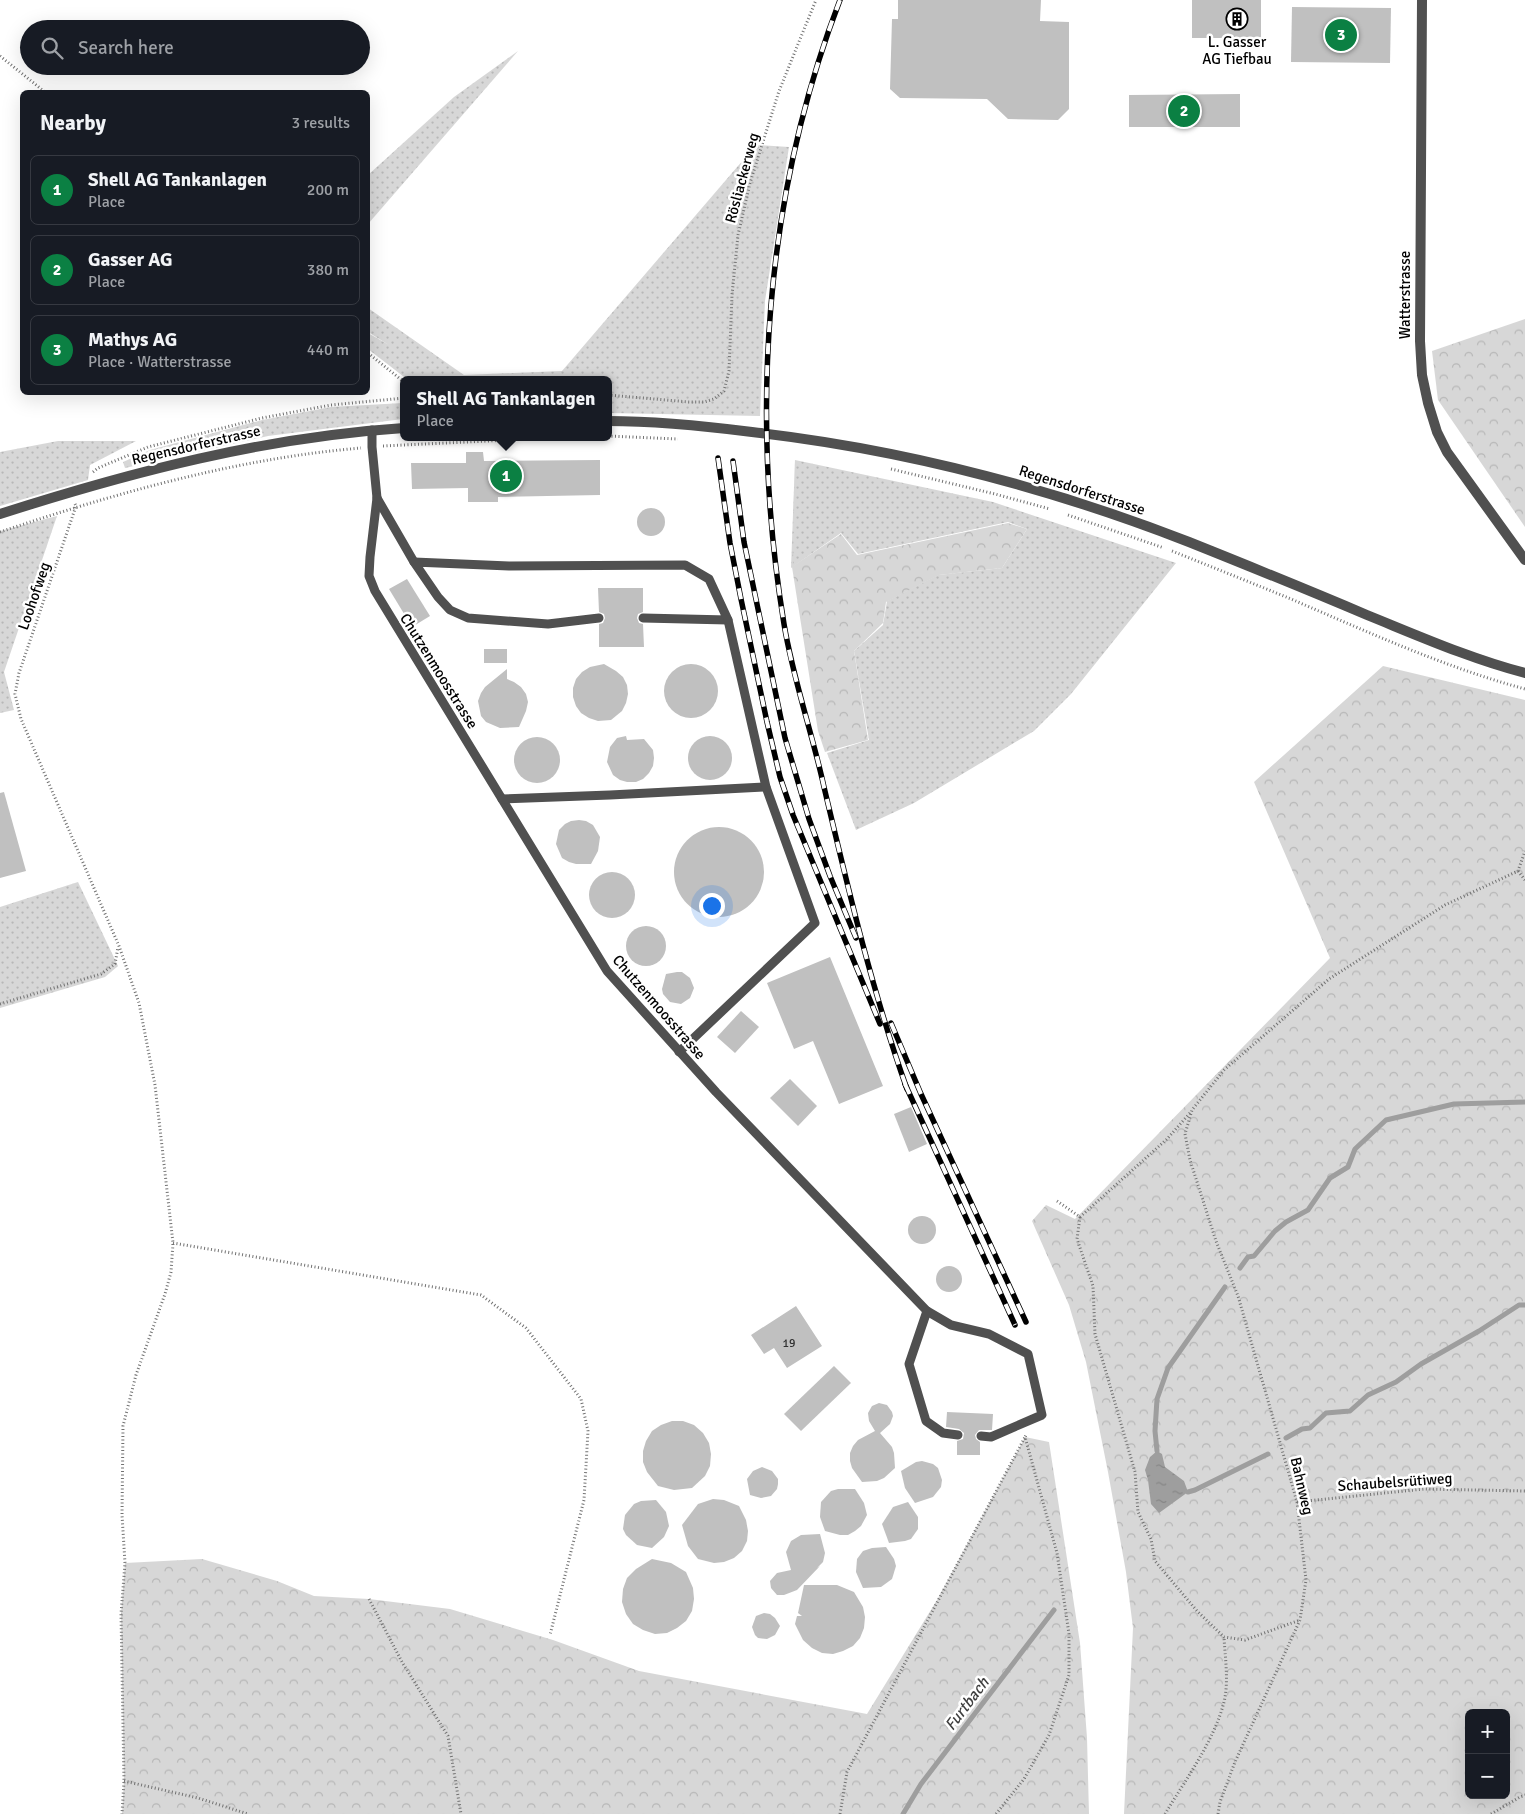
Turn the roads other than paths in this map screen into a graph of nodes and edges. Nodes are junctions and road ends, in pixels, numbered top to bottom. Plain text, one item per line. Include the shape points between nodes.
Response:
1 (1422, 0) edge
2 (612, 421) edge
3 (400, 428) edge
4 (372, 430) junction
5 (377, 498) junction
6 (0, 514) edge
7 (1525, 560) edge
8 (414, 562) junction
9 (599, 618) dead end
10 (643, 618) dead end
11 (728, 620) junction
12 (1525, 673) edge
13 (766, 787) junction
14 (502, 799) junction
15 (679, 1052) junction
16 (927, 1311) junction
17 (958, 1435) dead end
18 (981, 1436) dead end

1 - 7 street, Watterstrasse via 1422,375 1437,432 1447,452
2 - 12 street, Regensdorferstrasse via 814,439 991,476 1085,505 1187,542 1474,657
3 - 4 street, Regensdorferstrasse
4 - 5 lane, Chutzenmoosstrasse
4 - 6 street, Regensdorferstrasse via 178,462
5 - 8 lane
5 - 14 lane, Chutzenmoosstrasse via 369,576 374,591
8 - 9 lane via 450,610 468,618 548,624
8 - 11 lane via 509,566 685,565 709,579
10 - 11 lane
11 - 13 lane
13 - 14 lane
13 - 15 lane via 815,923
14 - 15 lane, Chutzenmoosstrasse via 606,972
15 - 16 lane, Chutzenmoosstrasse
16 - 17 lane via 909,1364 926,1421 944,1433
16 - 18 lane, Chutzenmoosstrasse via 951,1325 989,1334 1028,1354 1042,1415 991,1437

